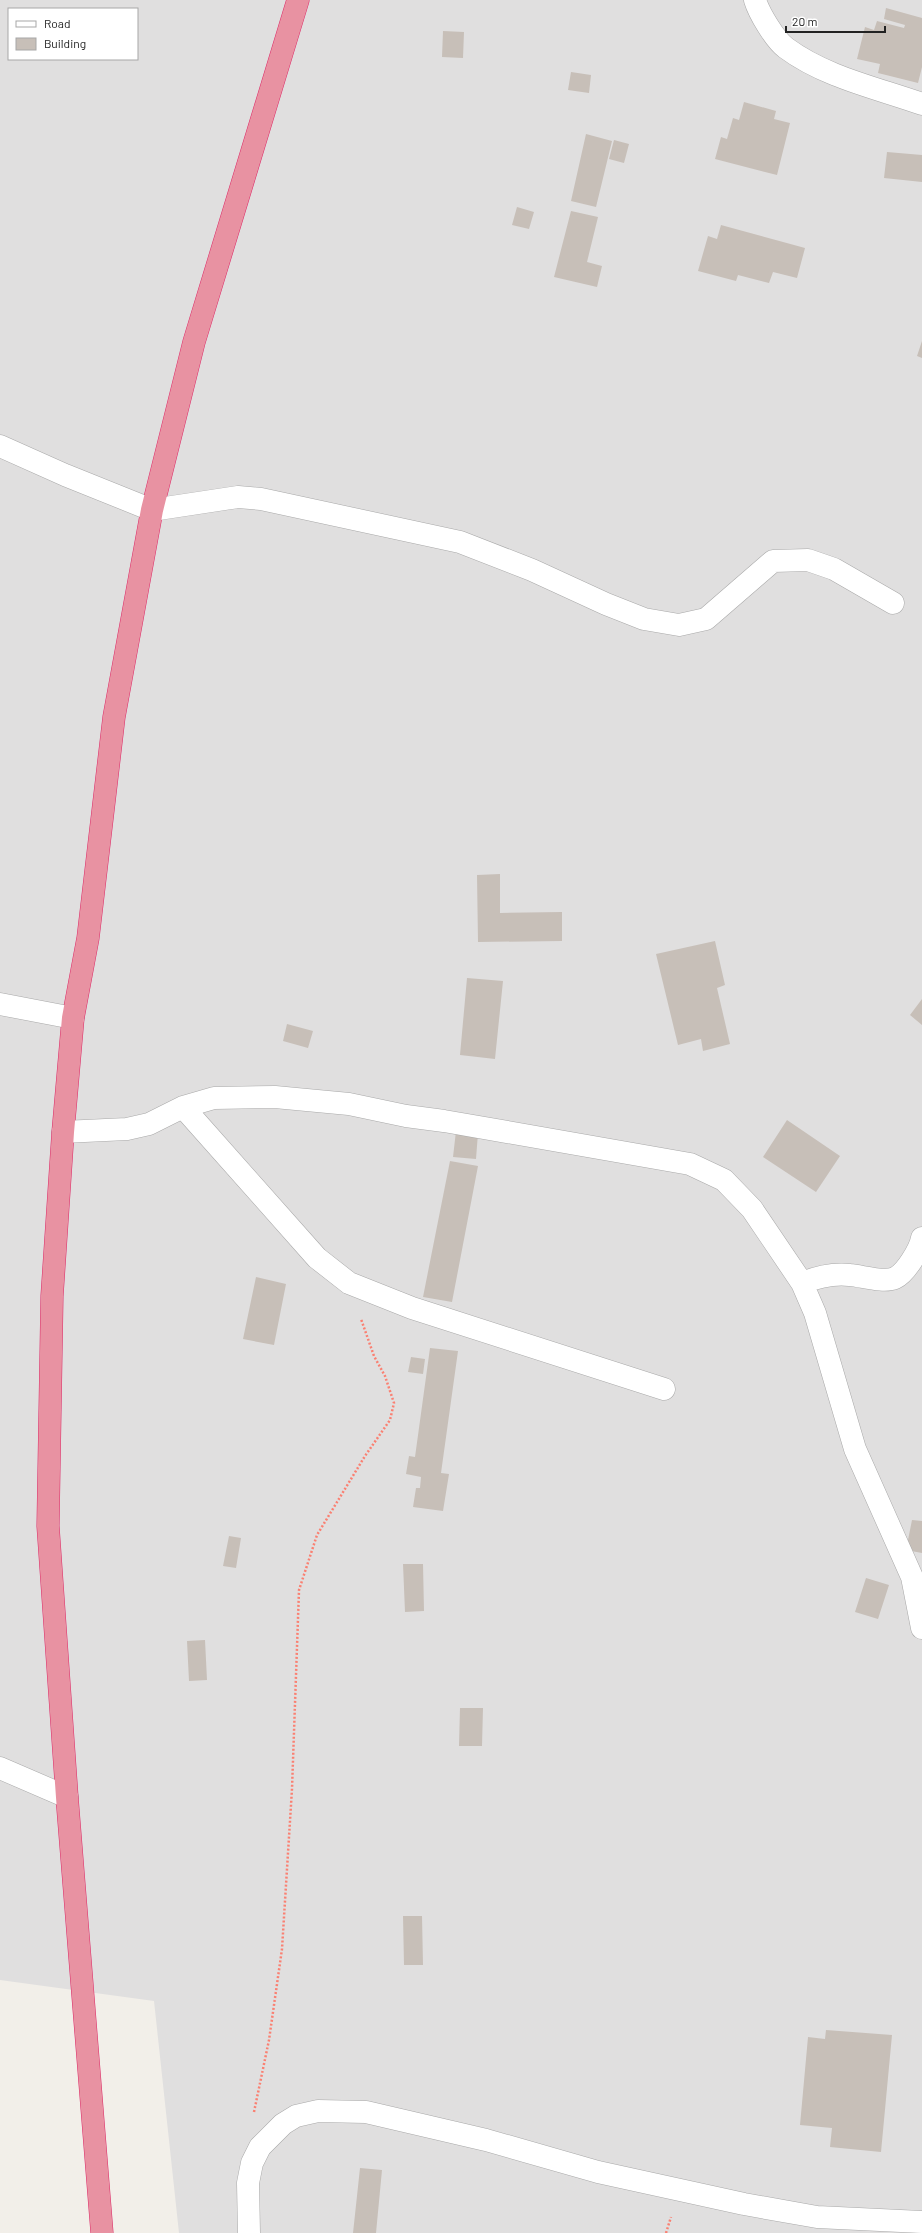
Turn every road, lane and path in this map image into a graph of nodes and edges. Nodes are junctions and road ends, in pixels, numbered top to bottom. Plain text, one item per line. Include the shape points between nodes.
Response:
1 (298, 0) edge
2 (755, 0) edge
3 (922, 104) edge
4 (0, 446) edge
5 (152, 510) junction
6 (893, 603) dead end
7 (0, 1004) edge
8 (74, 1018) junction
9 (183, 1107) junction
10 (63, 1132) junction
11 (922, 1238) edge
12 (349, 1283) junction
13 (802, 1283) junction
14 (664, 1389) dead end
15 (922, 1628) edge
16 (0, 1768) edge
17 (67, 1797) junction
18 (253, 2115) dead end
19 (922, 2222) edge
20 (102, 2233) edge
21 (249, 2233) edge

1 - 5 highway via 194,342
2 - 3 street via 758,12 785,48 824,70
4 - 5 street
5 - 6 street via 238,497 261,499 374,522 460,542 644,619 679,624 706,619 773,561 808,560 834,568
5 - 8 highway via 114,717 88,938
7 - 8 street
8 - 10 highway
9 - 10 street via 142,1126
9 - 12 street via 317,1258
9 - 13 street via 214,1098 275,1097 349,1104 690,1164 724,1180 752,1209
10 - 17 highway via 52,1296 48,1526
11 - 13 street via 910,1264 895,1278 823,1276
12 - 14 street via 412,1308
12 - 18 path via 366,1336 385,1376 394,1403 390,1420 317,1535 299,1590 292,1789 282,1949 269,2040
13 - 15 street via 816,1313 855,1449 912,1577
16 - 17 street
17 - 20 highway
19 - 21 street via 817,2217 744,2204 598,2172 486,2140 366,2112 318,2111 296,2116 283,2124 260,2147 252,2163 248,2183

